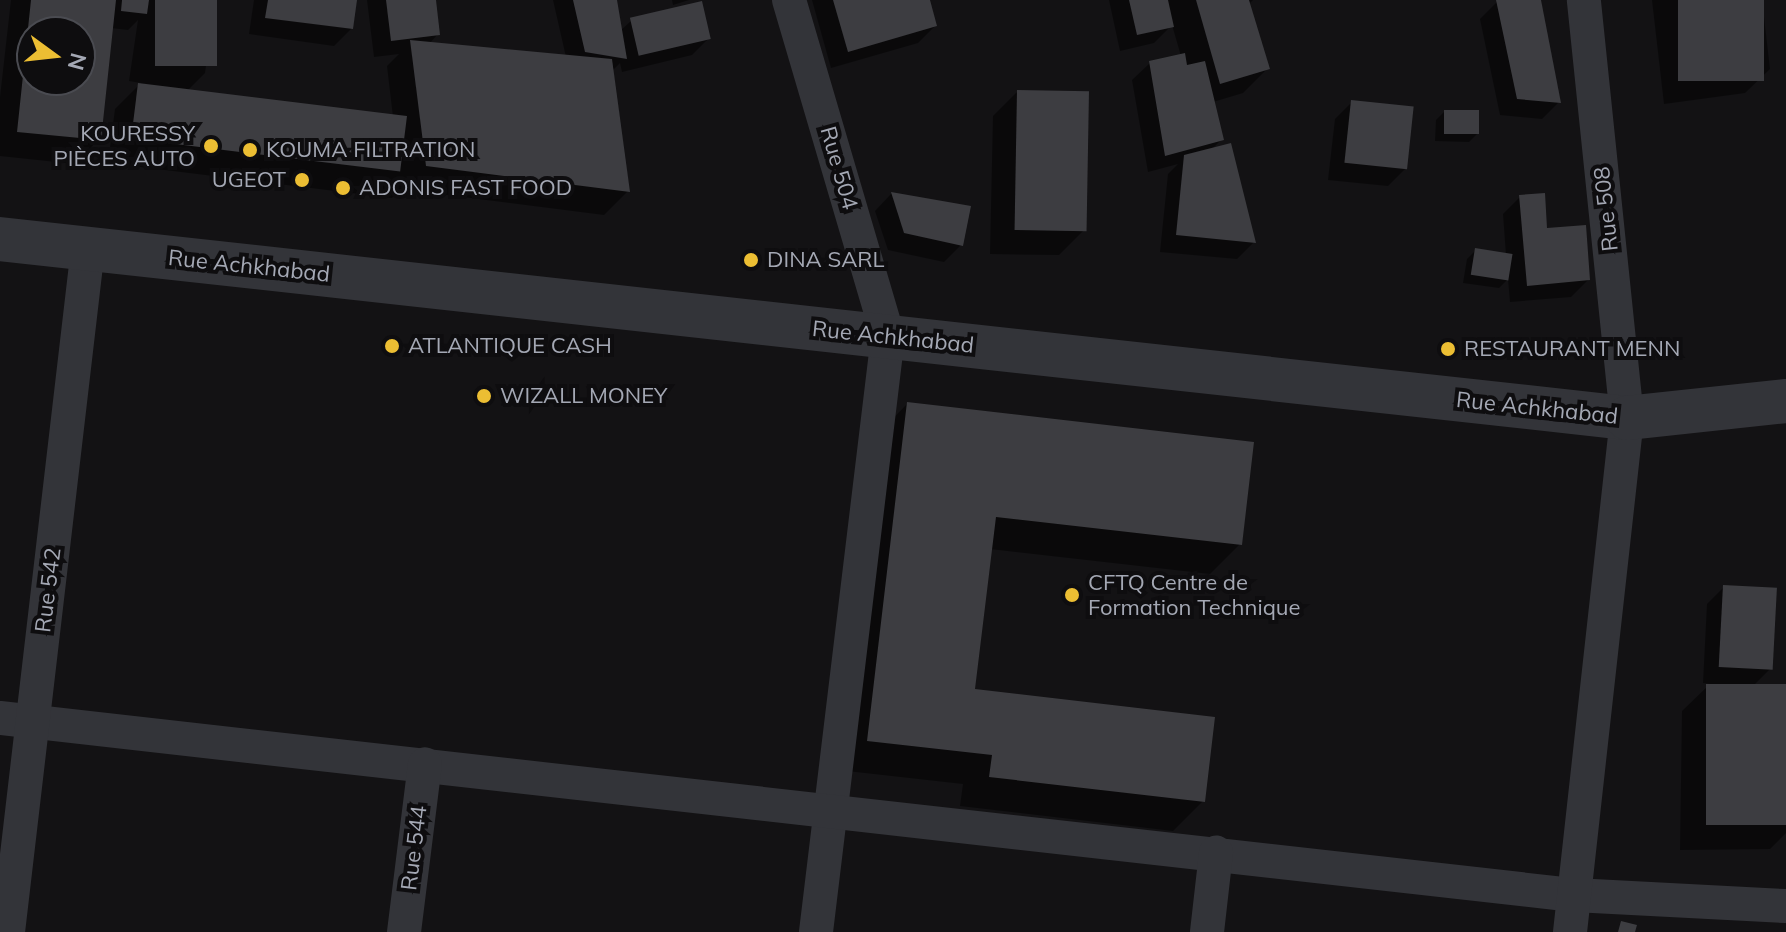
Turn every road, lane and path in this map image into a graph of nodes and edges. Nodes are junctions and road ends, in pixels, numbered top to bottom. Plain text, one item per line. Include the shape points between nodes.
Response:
1 (789, 0) edge
2 (1584, 0) edge
3 (0, 239) edge
4 (88, 248) junction
5 (888, 336) junction
6 (1786, 401) edge
7 (1627, 418) junction
8 (16, 720) edge
9 (425, 764) junction
10 (831, 809) junction
11 (1216, 853) junction
12 (1574, 895) junction
13 (1786, 906) edge
14 (8, 932) edge
15 (404, 932) edge
16 (816, 932) edge
17 (1207, 932) edge
18 (1570, 932) edge

1 - 5 street, Rue 504
2 - 7 street, Rue 508
3 - 4 street, Rue Achkhabad
4 - 5 street, Rue Achkhabad
4 - 8 street, Rue 542
5 - 7 street, Rue Achkhabad
5 - 10 street
6 - 7 street, Rue Achkhabad
7 - 12 street, Rue 508
8 - 9 street
8 - 14 street, Rue 542
9 - 10 street
9 - 15 street, Rue 544
10 - 11 street
10 - 16 street
11 - 12 street
11 - 17 street
12 - 13 street
12 - 18 street, Rue 508

